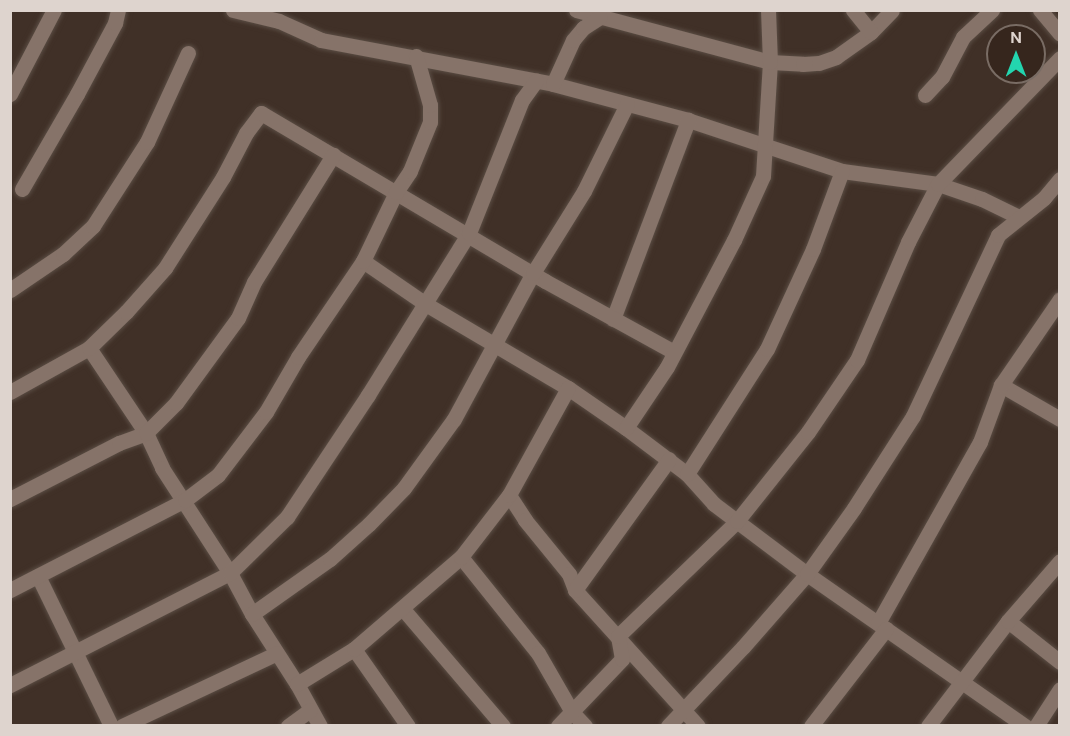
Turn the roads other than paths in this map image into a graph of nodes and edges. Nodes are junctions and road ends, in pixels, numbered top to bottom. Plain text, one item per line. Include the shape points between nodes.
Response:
1 (54, 10) edge
2 (118, 10) edge
3 (233, 10) edge
4 (576, 10) edge
5 (768, 10) edge
6 (853, 10) edge
7 (892, 10) edge
8 (992, 10) edge
9 (1040, 10) edge
10 (600, 17) junction
11 (871, 33) junction
12 (1059, 34) edge
13 (188, 53) dead end
14 (416, 56) junction
15 (1059, 58) edge
16 (770, 62) junction
17 (536, 81) junction
18 (553, 84) junction
19 (10, 93) edge
20 (925, 95) dead end
21 (627, 104) junction
22 (688, 120) junction
23 (765, 144) junction
24 (333, 155) junction
25 (842, 171) junction
26 (1059, 179) edge
27 (938, 184) junction
28 (22, 189) dead end
29 (396, 192) junction
30 (1018, 217) junction
31 (469, 233) junction
32 (363, 261) junction
33 (533, 273) junction
34 (10, 290) edge
35 (1059, 299) edge
36 (424, 303) junction
37 (613, 319) junction
38 (494, 342) junction
39 (89, 348) junction
40 (674, 352) junction
41 (1001, 385) junction
42 (568, 387) junction
43 (10, 392) edge
44 (1059, 418) edge
45 (626, 428) junction
46 (146, 433) junction
47 (669, 459) junction
48 (687, 474) junction
49 (509, 495) junction
50 (10, 499) edge
51 (185, 500) junction
52 (737, 522) junction
53 (461, 557) junction
54 (1059, 561) edge
55 (230, 573) junction
56 (807, 574) junction
57 (38, 576) junction
58 (10, 590) edge
59 (575, 590) junction
60 (403, 609) junction
61 (252, 614) junction
62 (1008, 621) junction
63 (882, 626) junction
64 (618, 636) junction
65 (354, 649) junction
66 (77, 652) junction
67 (277, 653) junction
68 (1059, 662) edge
69 (964, 681) junction
70 (297, 684) junction
71 (10, 685) edge
72 (1059, 689) edge
73 (310, 710) junction
74 (683, 710) junction
75 (572, 712) junction
76 (111, 726) edge
77 (122, 726) edge
78 (288, 726) edge
79 (320, 726) edge
80 (408, 726) edge
81 (503, 726) edge
82 (558, 726) edge
83 (585, 726) edge
84 (668, 726) edge
85 (698, 726) edge
86 (811, 726) edge
87 (927, 726) edge
88 (1025, 726) edge
89 (1036, 726) edge

1 - 19 street
2 - 28 street via 115,23 77,94
3 - 14 street via 279,21 321,40
4 - 10 street
5 - 16 street
6 - 11 street
7 - 11 street
8 - 20 street via 963,37 942,76
9 - 12 street
10 - 16 street
10 - 18 street via 573,40
11 - 16 street via 836,57 819,63
13 - 34 street via 147,142 93,226 63,254
14 - 17 street
14 - 29 street via 430,105 430,122 410,171
15 - 27 street
16 - 23 street
17 - 18 street
17 - 31 street via 522,100
18 - 21 street
21 - 22 street
21 - 33 street via 584,191
22 - 23 street
22 - 37 street
23 - 25 street
23 - 40 street via 763,176 734,240
24 - 29 street
24 - 39 street via 261,112 165,268
24 - 46 street via 254,282 238,318 176,403
25 - 27 street
25 - 48 street via 813,249 767,349
26 - 30 street via 1044,198
27 - 30 street
27 - 52 street via 856,360 808,432
29 - 31 street
29 - 32 street
30 - 56 street via 998,235 912,416
31 - 33 street
31 - 36 street
32 - 36 street
32 - 51 street via 266,412 218,475
33 - 37 street
33 - 38 street
35 - 41 street
36 - 38 street
36 - 55 street via 287,517
37 - 40 street
38 - 42 street
38 - 61 street via 454,420 404,488 330,559
39 - 43 street
39 - 46 street
40 - 45 street
41 - 44 street
41 - 63 street via 980,442
42 - 45 street
42 - 49 street
45 - 47 street
46 - 50 street
46 - 51 street via 162,468
47 - 48 street
47 - 59 street
48 - 52 street
49 - 53 street
49 - 59 street via 569,574
51 - 55 street
51 - 57 street
52 - 56 street
52 - 64 street
53 - 60 street
53 - 75 street via 538,653
54 - 62 street
55 - 61 street
55 - 66 street
56 - 63 street
56 - 74 street
57 - 58 street
57 - 66 street
59 - 64 street
60 - 65 street
60 - 81 street
61 - 67 street
62 - 68 street
62 - 69 street
63 - 69 street
63 - 86 street
64 - 74 street
64 - 75 street via 622,659
65 - 70 street
65 - 80 street
66 - 71 street
66 - 76 street
67 - 70 street
67 - 77 street
69 - 87 street
69 - 88 street
70 - 73 street
72 - 89 street
73 - 78 street
73 - 79 street
74 - 84 street
74 - 85 street
75 - 82 street
75 - 83 street

